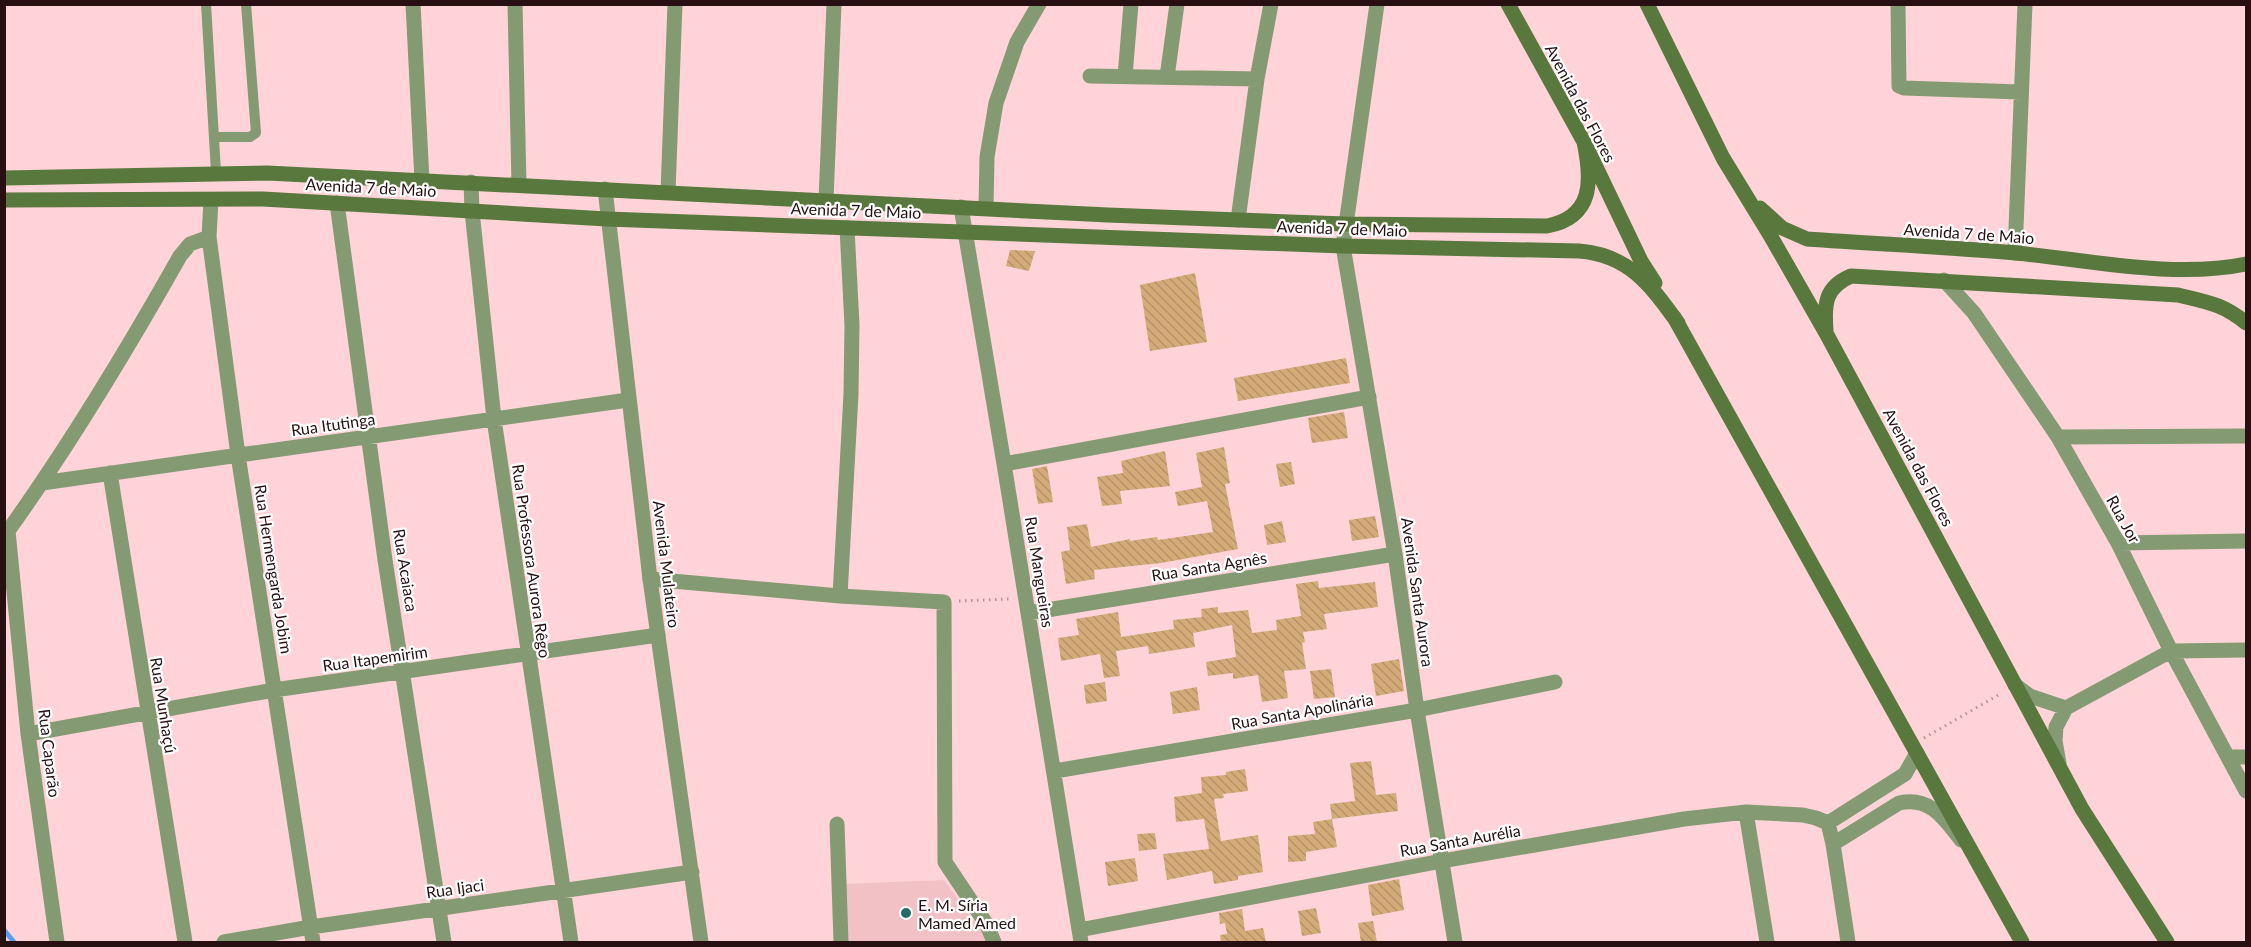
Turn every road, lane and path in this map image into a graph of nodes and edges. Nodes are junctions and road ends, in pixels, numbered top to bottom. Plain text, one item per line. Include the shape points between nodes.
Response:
1 (206, 4) edge
2 (246, 4) edge
3 (412, 4) edge
4 (515, 4) edge
5 (675, 4) edge
6 (834, 4) edge
7 (1039, 4) edge
8 (1131, 4) edge
9 (1177, 4) edge
10 (1271, 4) edge
11 (1377, 4) edge
12 (1508, 4) edge
13 (1647, 4) edge
14 (1898, 4) edge
15 (2025, 4) edge
16 (1090, 76) dead end
17 (1125, 76) junction
18 (1167, 77) junction
19 (1257, 79) junction
20 (2021, 92) junction
21 (214, 137) junction
22 (1584, 142) junction
23 (1723, 158) junction
24 (216, 172) junction
25 (4, 178) edge
26 (422, 181) junction
27 (471, 183) junction
28 (519, 185) junction
29 (605, 189) junction
30 (668, 192) junction
31 (4, 200) edge
32 (211, 200) junction
33 (826, 200) junction
34 (337, 203) junction
35 (960, 207) junction
36 (986, 208) junction
37 (472, 211) junction
38 (607, 219) junction
39 (1238, 220) junction
40 (1345, 224) junction
41 (847, 228) junction
42 (965, 233) junction
43 (209, 237) junction
44 (1343, 246) junction
45 (2016, 254) junction
46 (2247, 264) edge
47 (1944, 280) junction
48 (1678, 323) junction
49 (2247, 323) edge
50 (1826, 333) junction
51 (1369, 396) junction
52 (628, 400) junction
53 (494, 419) junction
54 (369, 436) junction
55 (2247, 436) edge
56 (2058, 437) junction
57 (238, 455) junction
58 (1004, 464) junction
59 (110, 473) junction
60 (42, 483) junction
61 (6, 532) edge
62 (2247, 541) edge
63 (2118, 543) junction
64 (1395, 554) junction
65 (650, 579) junction
66 (840, 596) junction
67 (944, 602) junction
68 (1027, 606) junction
69 (658, 635) junction
70 (2247, 650) edge
71 (2172, 651) junction
72 (527, 653) junction
73 (404, 672) junction
74 (1555, 682) dead end
75 (2016, 685) junction
76 (274, 690) junction
77 (2001, 694) dead end
78 (2066, 708) junction
79 (1417, 710) junction
80 (147, 712) junction
81 (28, 735) junction
82 (1928, 736) dead end
83 (1917, 753) junction
84 (2247, 756) edge
85 (2228, 757) junction
86 (2060, 767) junction
87 (1055, 771) junction
88 (2247, 791) edge
89 (1746, 812) junction
90 (1828, 823) junction
91 (837, 824) dead end
92 (1833, 844) junction
93 (1442, 861) junction
94 (1983, 870) junction
95 (692, 872) junction
96 (563, 890) junction
97 (438, 908) junction
98 (312, 935) edge
99 (1080, 936) edge
100 (57, 942) edge
101 (185, 942) edge
102 (224, 942) edge
103 (444, 942) edge
104 (571, 942) edge
105 (701, 942) edge
106 (841, 942) edge
107 (994, 942) edge
108 (1455, 942) edge
109 (1767, 942) edge
110 (1848, 942) edge
111 (2022, 942) edge
112 (2167, 942) edge

1 - 21 lane
2 - 21 lane via 256,133 250,137
3 - 26 street
4 - 28 street
5 - 30 street
6 - 33 street
7 - 36 street via 1017,42 996,103 987,157
8 - 17 street
9 - 18 street
10 - 19 street
11 - 40 street, Avenida Santa Aurora
12 - 22 main road, Avenida das Flores
13 - 23 main road, Avenida das Flores
14 - 20 street via 1899,86
15 - 20 street
16 - 17 street
17 - 18 street
18 - 19 street
19 - 39 street
20 - 45 street
21 - 24 lane
22 - 40 main road, Avenida 7 de Maio via 1589,186 1580,208 1559,224
22 - 48 main road, Avenida das Flores via 1641,261
23 - 45 main road, Avenida 7 de Maio via 1770,219 1807,239
23 - 50 main road, Avenida das Flores
24 - 25 main road, Avenida 7 de Maio
24 - 26 main road, Avenida 7 de Maio
26 - 27 main road, Avenida 7 de Maio
27 - 28 main road, Avenida 7 de Maio
27 - 37 street, Rua Professora Aurora Rêgo
28 - 29 main road, Avenida 7 de Maio
29 - 30 main road, Avenida 7 de Maio
29 - 38 street, Avenida Mulateiro
30 - 33 main road, Avenida 7 de Maio
31 - 32 main road, Avenida 7 de Maio
32 - 34 main road, Avenida 7 de Maio
32 - 43 street, Rua Hermengarda Jobim
33 - 35 main road, Avenida 7 de Maio
34 - 37 main road, Avenida 7 de Maio
34 - 54 street, Rua Acaiaca
35 - 36 main road, Avenida 7 de Maio
35 - 42 street, Rua Mangueiras
36 - 39 main road, Avenida 7 de Maio
37 - 38 main road, Avenida 7 de Maio
37 - 53 street, Rua Professora Aurora Rêgo
38 - 41 main road, Avenida 7 de Maio
38 - 52 street, Avenida Mulateiro
39 - 40 main road, Avenida 7 de Maio
40 - 44 street, Avenida Santa Aurora
41 - 42 main road, Avenida 7 de Maio
41 - 66 street via 852,394
42 - 44 main road, Avenida 7 de Maio
42 - 58 street, Rua Mangueiras
43 - 57 street, Rua Hermengarda Jobim
43 - 60 street via 190,244 180,256
44 - 48 main road, Avenida 7 de Maio via 1598,253 1638,274
44 - 51 street, Avenida Santa Aurora
45 - 46 main road, Avenida 7 de Maio via 2177,270 2221,270
47 - 49 main road via 2178,295 2209,302
47 - 50 main road via 1851,276 1839,281 1824,308
47 - 56 street, Rua Jor via 1979,321
48 - 83 main road, Avenida das Flores
50 - 75 main road, Avenida das Flores
51 - 58 street
51 - 64 street, Avenida Santa Aurora
52 - 53 street, Rua Itutinga
52 - 65 street, Avenida Mulateiro
53 - 54 street, Rua Itutinga
53 - 72 street, Rua Professora Aurora Rêgo
54 - 57 street, Rua Itutinga
54 - 73 street, Rua Acaiaca
55 - 56 street
56 - 63 street, Rua Jor
57 - 59 street, Rua Itutinga
57 - 76 street, Rua Hermengarda Jobim
58 - 68 street, Rua Mangueiras
59 - 60 street, Rua Itutinga
59 - 80 street, Rua Munhaçú
60 - 61 street
61 - 81 street, Rua Caparão
62 - 63 street
63 - 71 street, Rua Jor
64 - 68 street, Rua Santa Agnês
64 - 79 street, Avenida Santa Aurora
65 - 66 street
65 - 69 street, Avenida Mulateiro
66 - 67 street
67 - 68 path
67 - 107 street via 945,862
68 - 87 street, Rua Mangueiras
69 - 72 street, Rua Itapemirim
69 - 95 street, Avenida Mulateiro
70 - 71 street
71 - 78 street
71 - 85 street, Rua Jor
72 - 73 street, Rua Itapemirim
72 - 96 street, Rua Professora Aurora Rêgo
73 - 76 street, Rua Itapemirim
73 - 97 street, Rua Acaiaca
74 - 79 street, Rua Santa Apolinária
75 - 78 street via 2030,696
75 - 86 main road, Avenida das Flores
76 - 80 street, Rua Itapemirim
76 - 98 street, Rua Hermengarda Jobim
77 - 82 path
78 - 86 street via 2056,727
79 - 87 street, Rua Santa Apolinária
79 - 93 street, Avenida Santa Aurora
80 - 81 street, Rua Itapemirim
80 - 101 street, Rua Munhaçú
81 - 100 street, Rua Caparão
83 - 90 street via 1905,774
83 - 94 main road, Avenida das Flores
84 - 85 street
85 - 88 street, Rua Jor
86 - 112 main road, Avenida das Flores via 2082,809
87 - 99 street, Rua Mangueiras
89 - 90 street, Rua Santa Aurélia via 1803,815
89 - 93 street, Rua Santa Aurélia
89 - 109 street
90 - 92 street
91 - 106 street
92 - 94 street via 1899,804 1918,801 1939,814
92 - 110 street
93 - 99 street, Rua Santa Aurélia
93 - 108 street, Avenida Santa Aurora
94 - 111 main road, Avenida das Flores
95 - 96 street, Rua Ijaci
95 - 105 street, Avenida Mulateiro
96 - 97 street, Rua Ijaci
96 - 104 street, Rua Professora Aurora Rêgo
97 - 98 street, Rua Ijaci
97 - 103 street, Rua Acaiaca
98 - 102 street, Rua Ijaci

